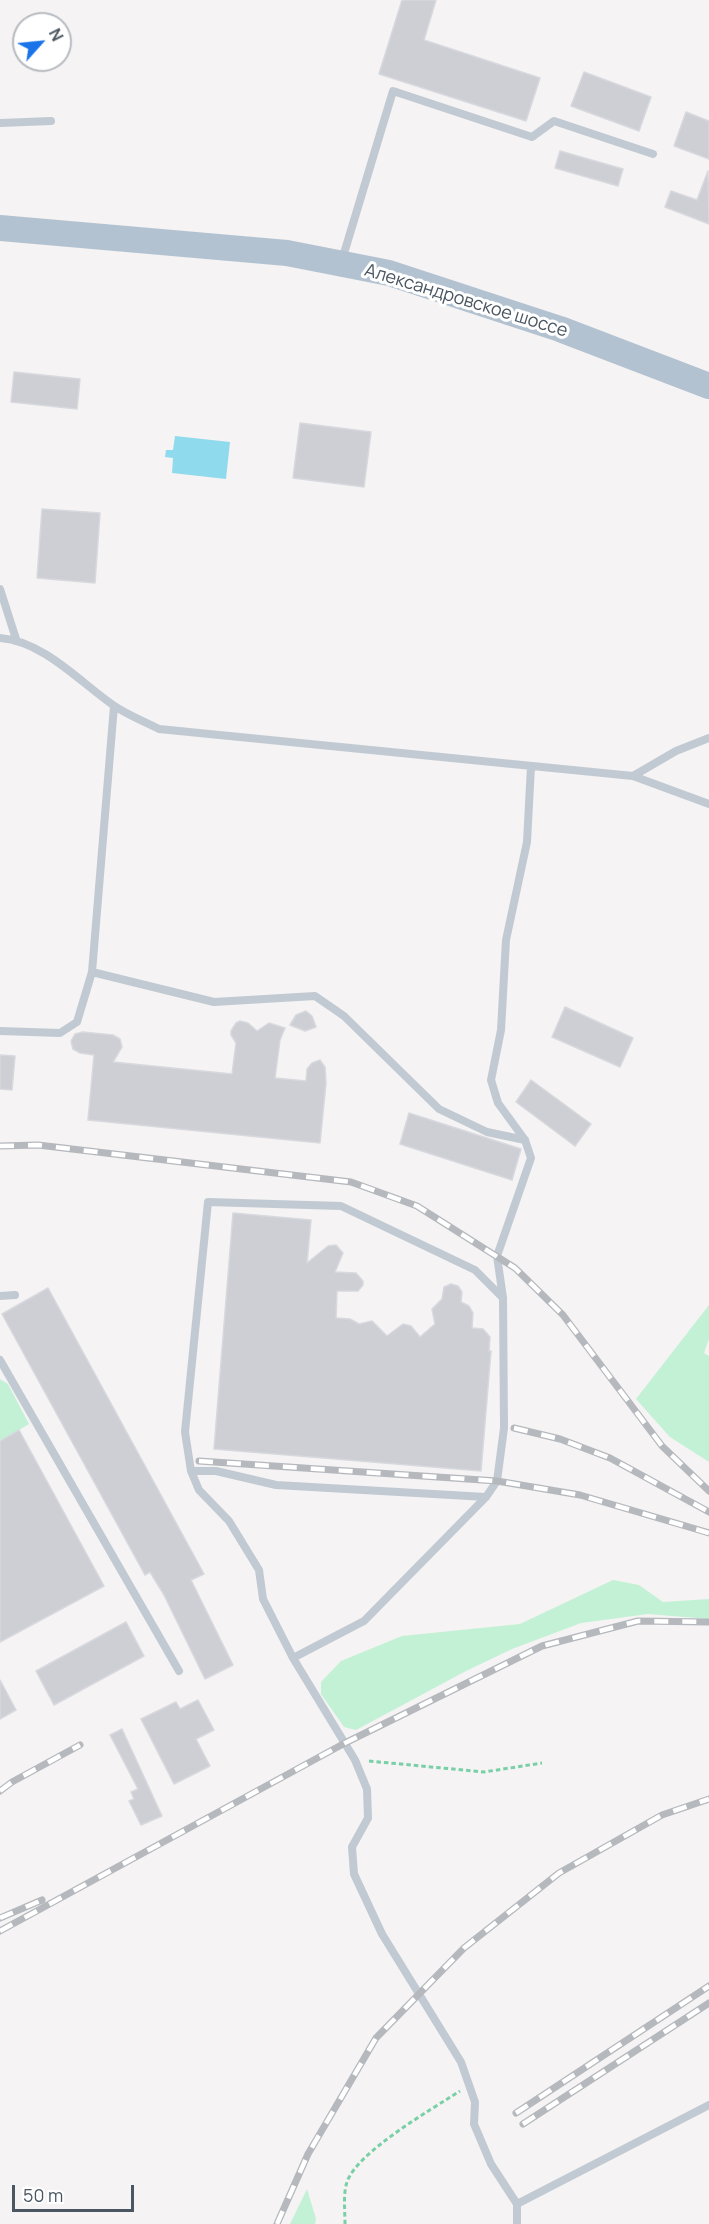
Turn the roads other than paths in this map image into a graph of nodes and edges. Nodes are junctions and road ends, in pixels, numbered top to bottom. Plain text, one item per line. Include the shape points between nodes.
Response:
1 (51, 121) dead end
2 (0, 123) edge
3 (653, 154) dead end
4 (0, 228) edge
5 (341, 263) junction
6 (709, 386) edge
7 (0, 589) edge
8 (0, 638) edge
9 (16, 639) junction
10 (114, 706) junction
11 (709, 738) edge
12 (531, 766) junction
13 (633, 776) junction
14 (709, 804) edge
15 (92, 972) junction
16 (0, 1031) edge
17 (525, 1140) junction
18 (15, 1295) dead end
19 (0, 1296) edge
20 (503, 1298) junction
21 (0, 1360) edge
22 (191, 1471) junction
23 (486, 1497) junction
24 (293, 1658) junction
25 (179, 1671) dead end
26 (709, 2105) edge
27 (517, 2204) junction
28 (517, 2224) edge

1 - 2 lane
3 - 5 lane via 554,121 532,137 393,91
4 - 5 main road, Александровское шоссе via 252,249
5 - 6 main road, Александровское шоссе via 389,273 549,326
7 - 9 lane
8 - 9 lane
9 - 10 lane via 69,668
10 - 12 lane via 159,729
10 - 15 lane
11 - 13 lane via 676,751
12 - 13 lane
12 - 17 lane via 527,842 506,940 501,1030 490,1080 498,1103
13 - 14 lane
15 - 16 lane via 77,1022 60,1033
15 - 17 lane via 214,1002 315,996 344,1016 439,1108 487,1132
17 - 20 lane via 531,1158 497,1256
18 - 19 lane
20 - 22 lane via 476,1270 340,1206 208,1202 185,1432
20 - 23 lane via 504,1428 497,1481
21 - 25 lane
22 - 23 lane via 216,1471 276,1485
22 - 24 lane via 199,1490 229,1521 259,1570 263,1599
23 - 24 lane via 364,1621
24 - 27 lane via 356,1760 367,1789 368,1818 352,1847 354,1874 382,1934 461,2062 475,2102 474,2124 491,2164
26 - 27 lane
27 - 28 lane

